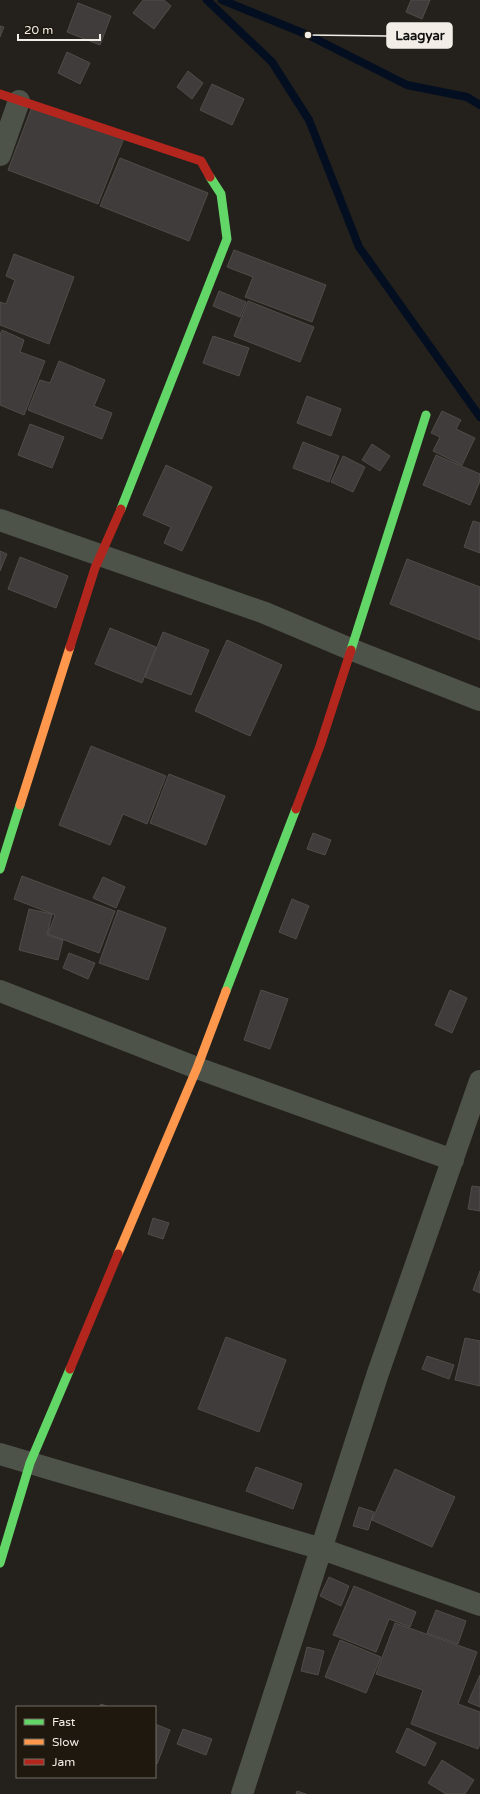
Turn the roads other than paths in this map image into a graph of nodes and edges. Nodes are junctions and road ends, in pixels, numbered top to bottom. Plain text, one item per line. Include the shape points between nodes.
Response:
1 (10, 98) edge
2 (0, 155) edge
3 (426, 415) dead end
4 (0, 520) edge
5 (100, 556) junction
6 (350, 649) junction
7 (480, 700) edge
8 (0, 869) edge
9 (0, 991) edge
10 (197, 1068) junction
11 (480, 1081) edge
12 (452, 1160) junction
13 (0, 1454) edge
14 (30, 1463) junction
15 (322, 1549) junction
16 (0, 1563) edge
17 (480, 1605) edge
18 (242, 1794) edge

1 - 2 street
1 - 5 street via 201,161 221,194 227,239 113,530
3 - 6 street
4 - 5 street
5 - 6 street via 265,613
5 - 8 street
6 - 7 street
6 - 10 street via 320,746
9 - 10 street
10 - 12 street
10 - 14 street
11 - 12 street
12 - 15 street via 378,1373
13 - 14 street
14 - 15 street
14 - 16 street
15 - 17 street
15 - 18 street

